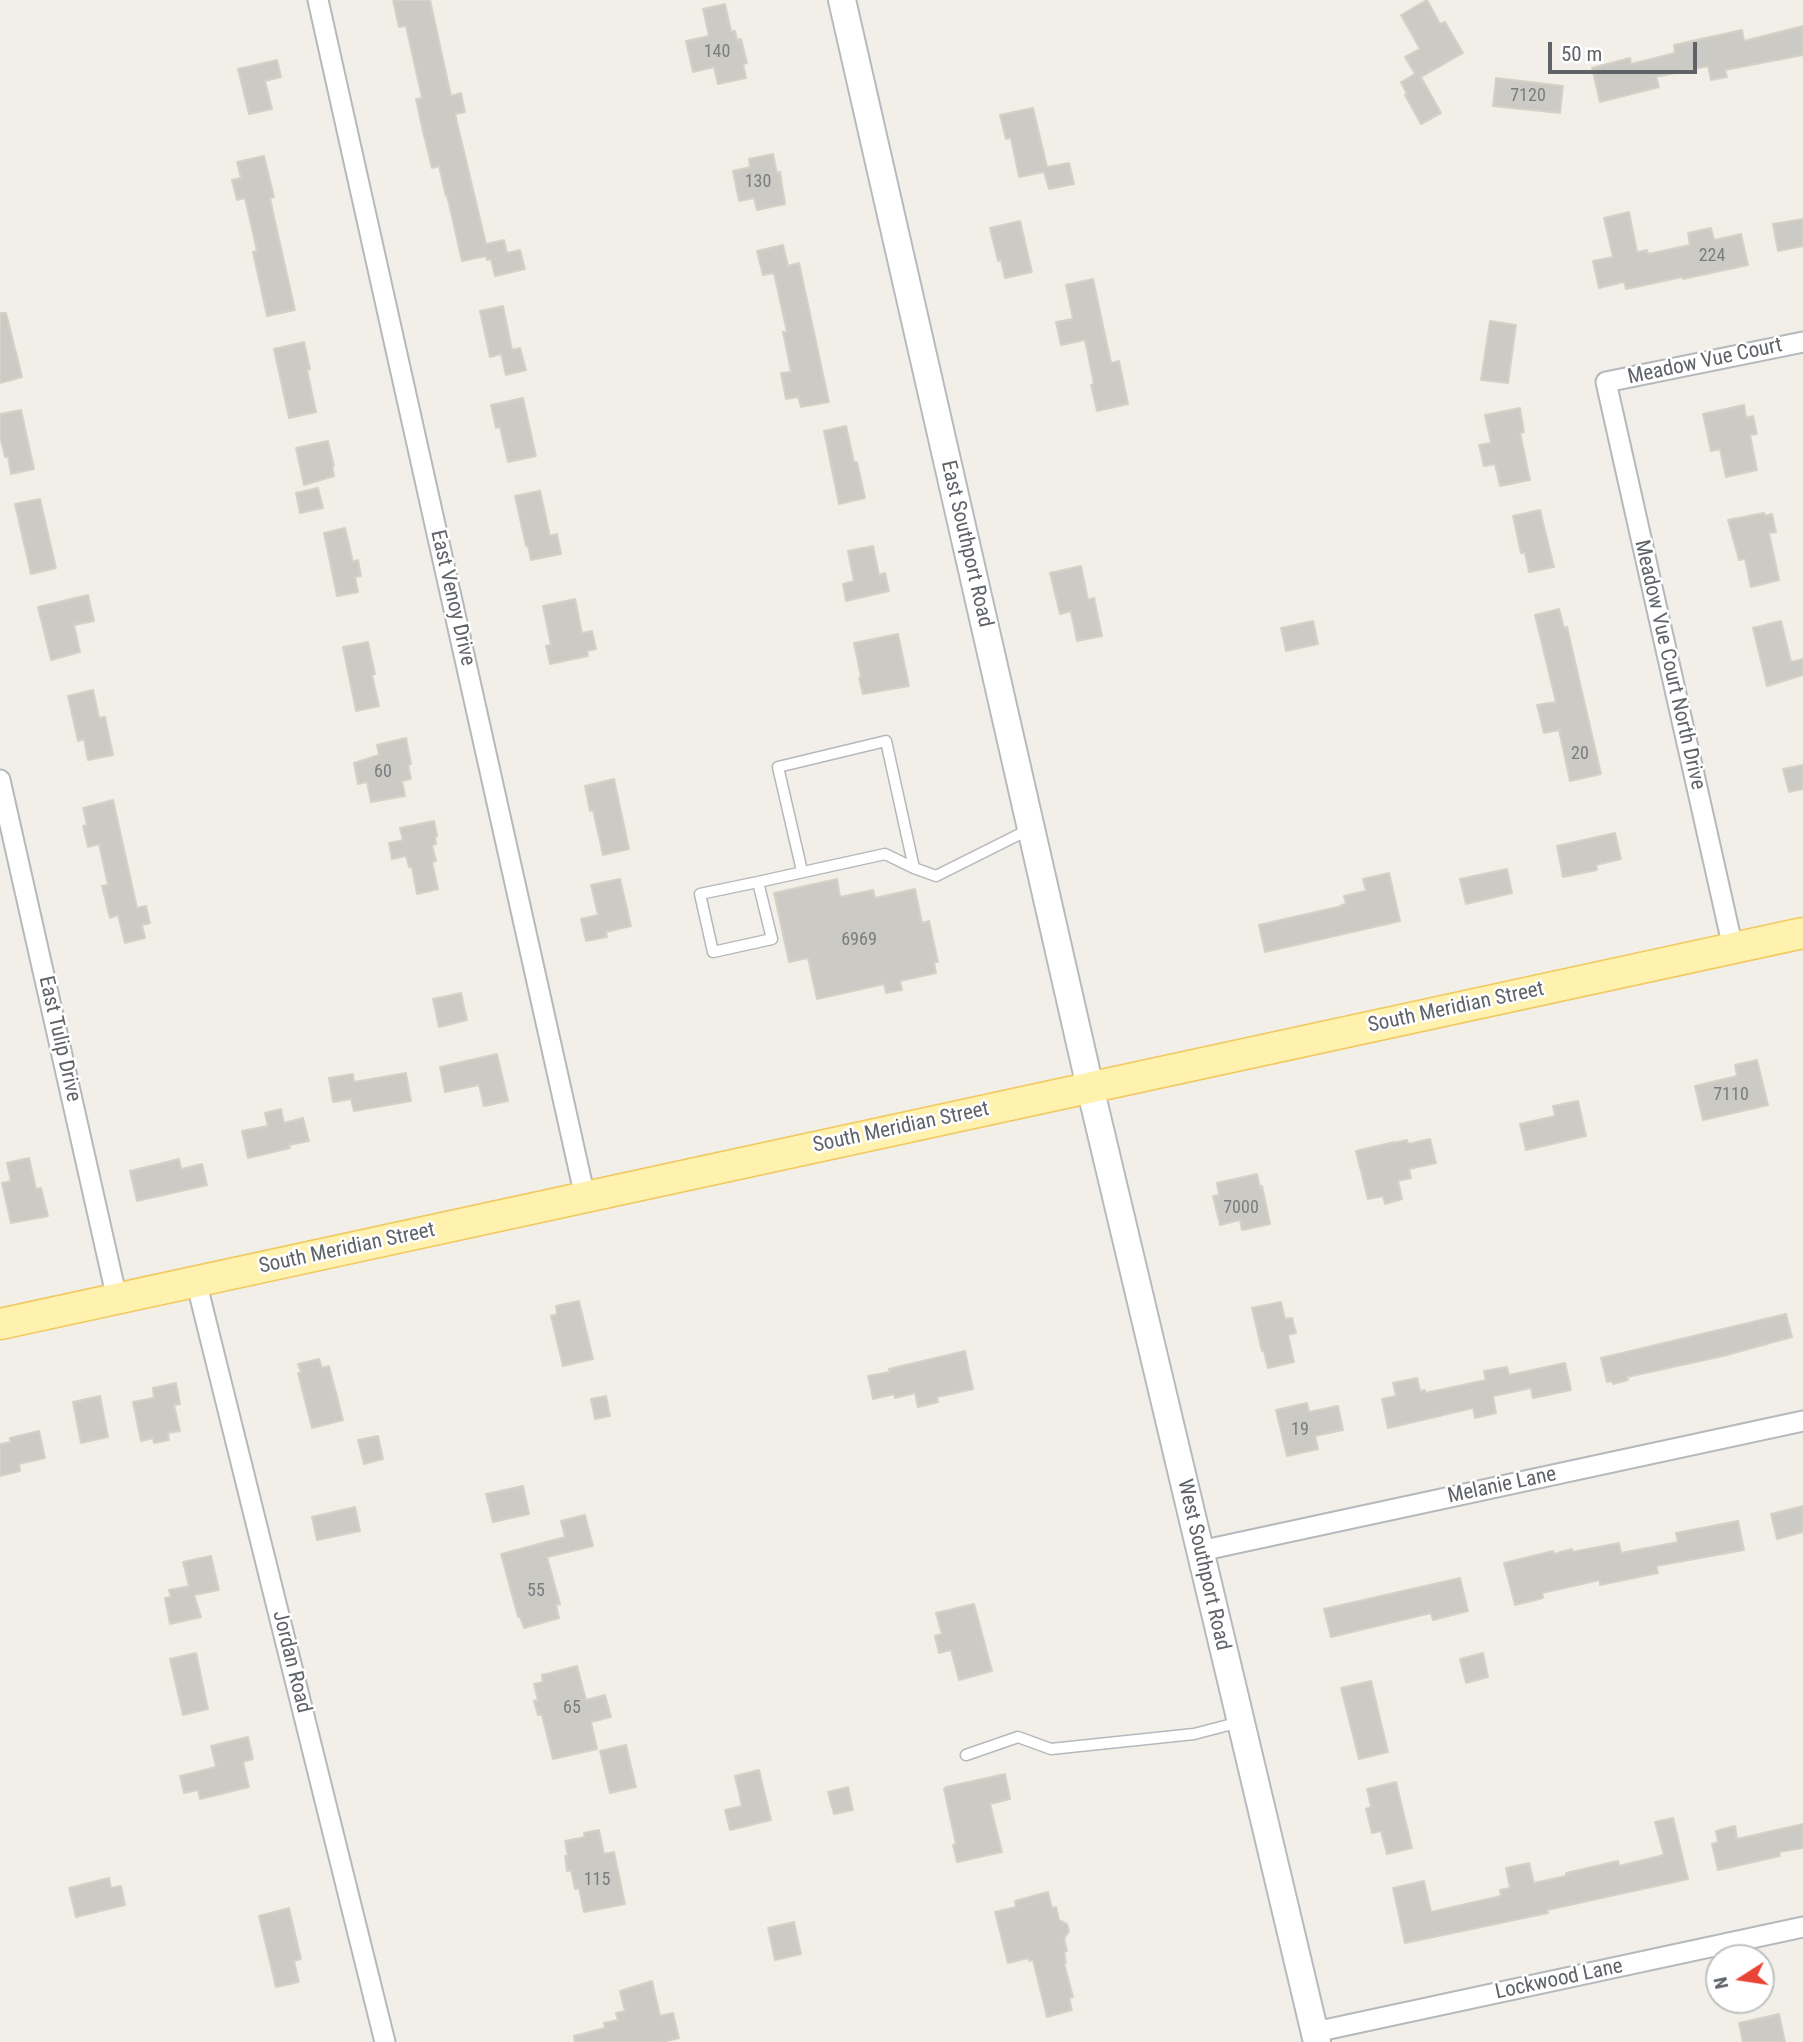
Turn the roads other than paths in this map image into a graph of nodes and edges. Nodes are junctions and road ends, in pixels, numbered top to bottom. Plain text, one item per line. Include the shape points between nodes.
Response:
1 (318, 0) edge
2 (842, 0) edge
3 (1803, 342) edge
4 (1606, 382) joint
5 (0, 780) edge
6 (1030, 829) junction
7 (914, 868) junction
8 (802, 871) junction
9 (758, 882) junction
10 (1803, 933) edge
11 (1733, 948) junction
12 (1090, 1087) junction
13 (585, 1197) junction
14 (196, 1282) junction
15 (117, 1299) junction
16 (0, 1324) edge
17 (1803, 1421) edge
18 (1200, 1550) junction
19 (1241, 1721) junction
20 (966, 1755) dead end
21 (1803, 1927) edge
22 (1316, 2037) edge
23 (385, 2042) edge

1 - 13 street, East Venoy Drive
2 - 6 main road, East Southport Road
3 - 4 street, Meadow Vue Court
4 - 11 street, Meadow Vue Court North Drive
5 - 15 street, East Tulip Drive
6 - 7 lane via 936,876
6 - 12 main road, East Southport Road
7 - 8 lane via 885,854
7 - 8 lane via 886,741 778,767
8 - 9 lane
9 - 9 lane via 772,939 713,952 700,894
10 - 11 main road, South Meridian Street
11 - 12 main road, South Meridian Street
12 - 13 main road, South Meridian Street
12 - 18 main road, West Southport Road
13 - 14 main road, South Meridian Street
14 - 15 main road, South Meridian Street
14 - 23 street, Jordan Road
15 - 16 main road, South Meridian Street
17 - 18 street, Melanie Lane
18 - 19 main road, West Southport Road
19 - 20 lane via 1194,1734 1051,1749 1018,1737
19 - 22 main road, West Southport Road
21 - 22 street, Lockwood Lane

